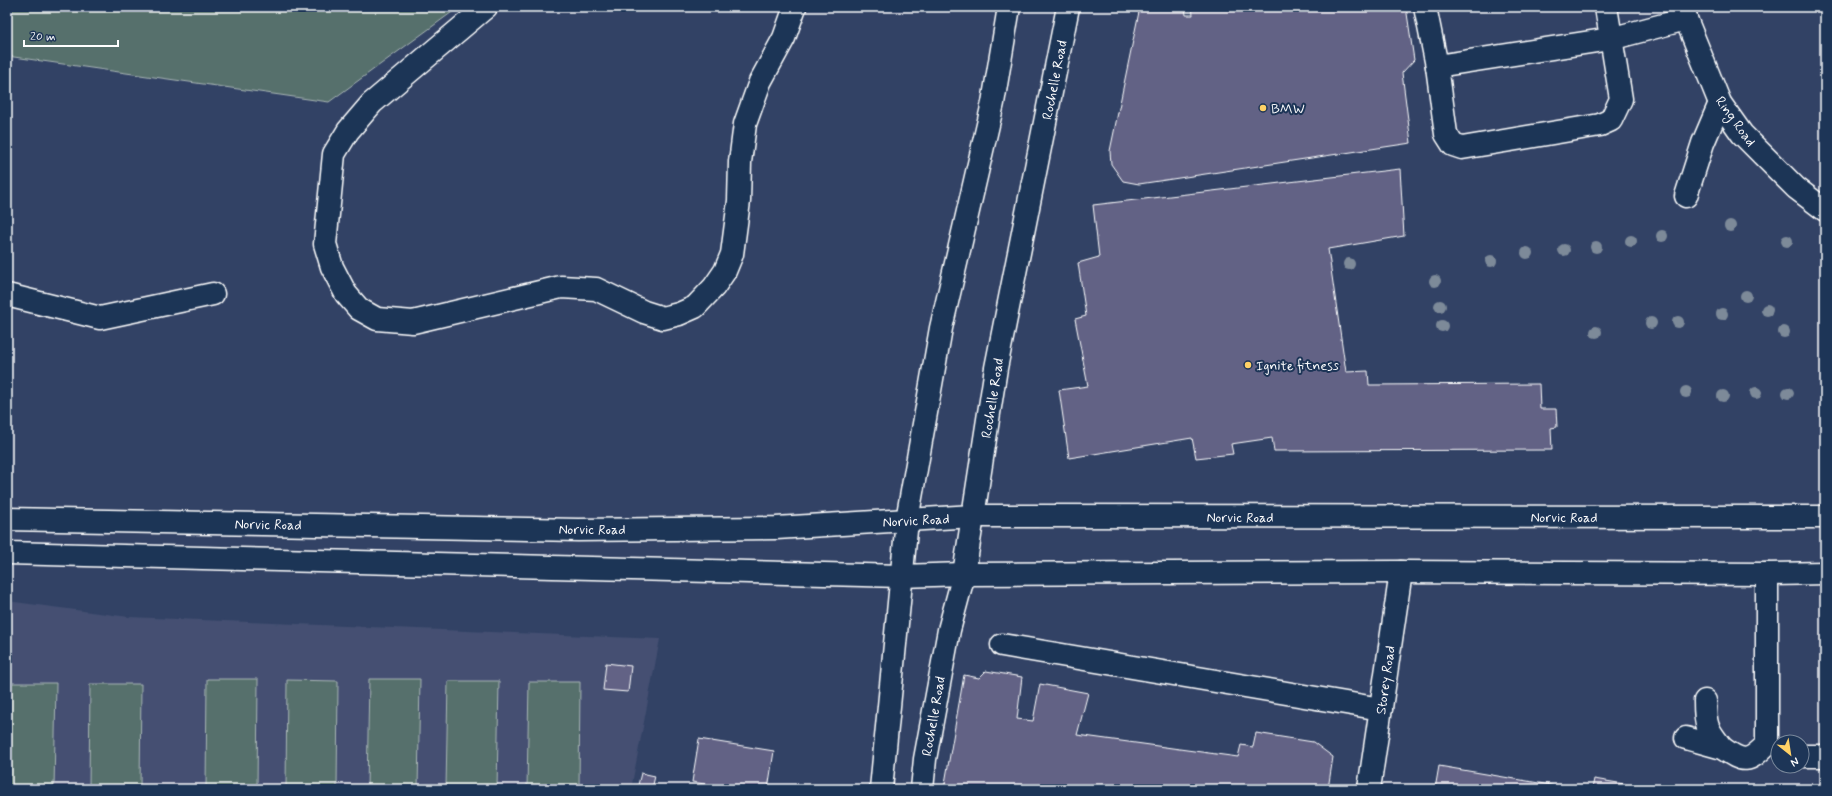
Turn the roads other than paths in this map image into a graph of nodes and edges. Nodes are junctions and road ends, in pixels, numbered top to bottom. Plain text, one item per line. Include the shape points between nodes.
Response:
1 (486, 7) edge
2 (795, 7) edge
3 (1010, 7) edge
4 (1068, 7) edge
5 (1426, 7) edge
6 (1606, 7) edge
7 (1685, 13) edge
8 (1610, 39) junction
9 (1437, 66) junction
10 (1720, 103) junction
11 (1686, 196) dead end
12 (1825, 210) edge
13 (213, 294) dead end
14 (7, 295) edge
15 (973, 516) junction
16 (1825, 518) edge
17 (7, 519) edge
18 (907, 520) junction
19 (7, 553) edge
20 (1400, 572) junction
21 (1825, 573) edge
22 (964, 574) junction
23 (1767, 574) junction
24 (901, 576) junction
25 (1002, 645) dead end
26 (1705, 701) dead end
27 (1382, 709) junction
28 (1772, 734) edge
29 (1686, 738) dead end
30 (1722, 748) junction
31 (1770, 750) edge
32 (1810, 756) edge
33 (1825, 756) edge
34 (881, 789) edge
35 (922, 789) edge
36 (1369, 789) edge

1 - 2 street via 372,103 348,131 334,154 325,244 332,267 346,294 359,309 377,319 413,322 561,287 596,290 663,318 695,307 714,287 732,254 745,124 760,82 784,38
3 - 18 street via 993,103 940,328
4 - 15 street, Rochelle Road via 996,368
5 - 9 street
6 - 8 street
7 - 8 street
7 - 10 street, Ring Road
8 - 9 street
8 - 9 street via 1620,99 1611,120 1600,125 1462,148 1453,145 1446,134
10 - 11 street via 1703,143
10 - 12 street, Ring Road via 1754,147 1796,188
13 - 14 street via 100,318
15 - 16 street, Norvic Road
15 - 18 street, Norvic Road
15 - 22 street, Rochelle Road
17 - 18 street, Norvic Road via 578,530 776,528
18 - 24 street
19 - 24 street
20 - 22 street
20 - 23 street
20 - 27 street, Storey Road
21 - 23 street
22 - 24 street
22 - 35 street, Rochelle Road via 949,630 925,759
23 - 28 street
24 - 34 street
25 - 27 street
26 - 30 street via 1708,730
27 - 36 street, Storey Road
29 - 30 street
30 - 31 street via 1737,758 1745,759
32 - 33 street

